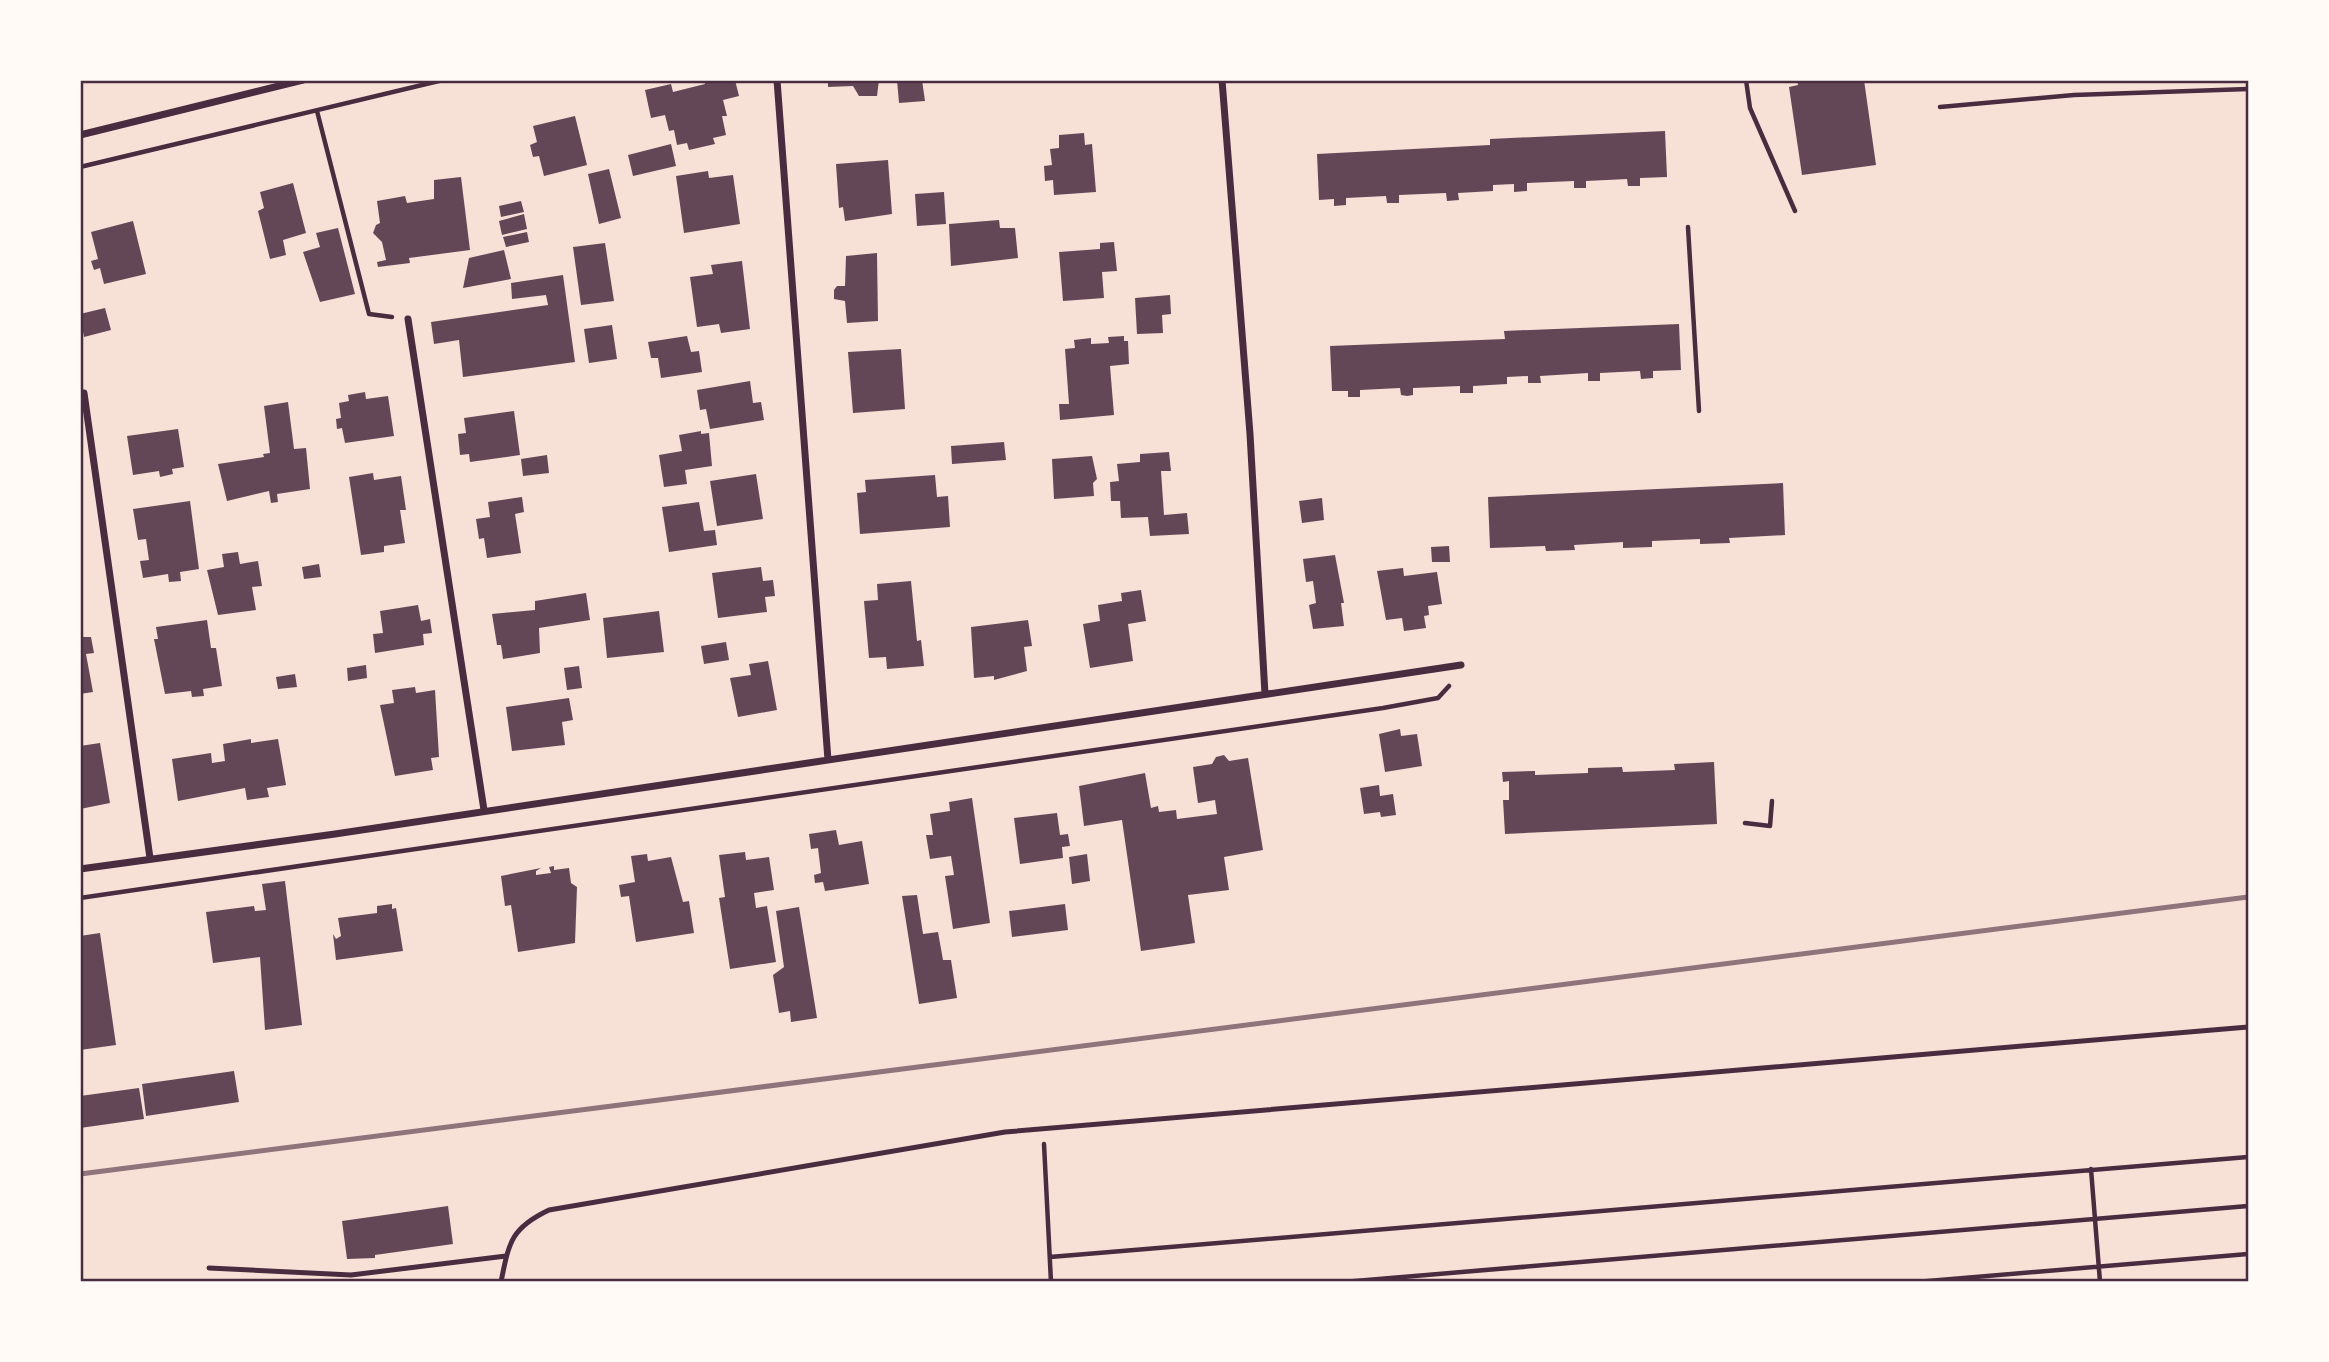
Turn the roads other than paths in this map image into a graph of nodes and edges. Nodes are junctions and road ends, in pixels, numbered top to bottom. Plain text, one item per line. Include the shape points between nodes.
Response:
1 (303, 80) edge
2 (778, 80) edge
3 (1222, 80) edge
4 (81, 134) edge
5 (408, 319) road end
6 (84, 393) dead end
7 (1461, 666) dead end
8 (1265, 694) junction
9 (828, 760) junction
10 (484, 810) junction
11 (150, 858) junction
12 (80, 869) edge
13 (2249, 1027) edge
14 (506, 1256) junction
15 (209, 1268) dead end
16 (500, 1282) edge

1 - 4 street
2 - 9 street
3 - 8 street
5 - 10 street
6 - 11 street
7 - 8 street
8 - 9 street
9 - 10 street
10 - 11 street
11 - 12 street
13 - 14 lane via 1005,1132 549,1210 526,1221 510,1240
14 - 15 lane via 351,1275
14 - 16 lane

